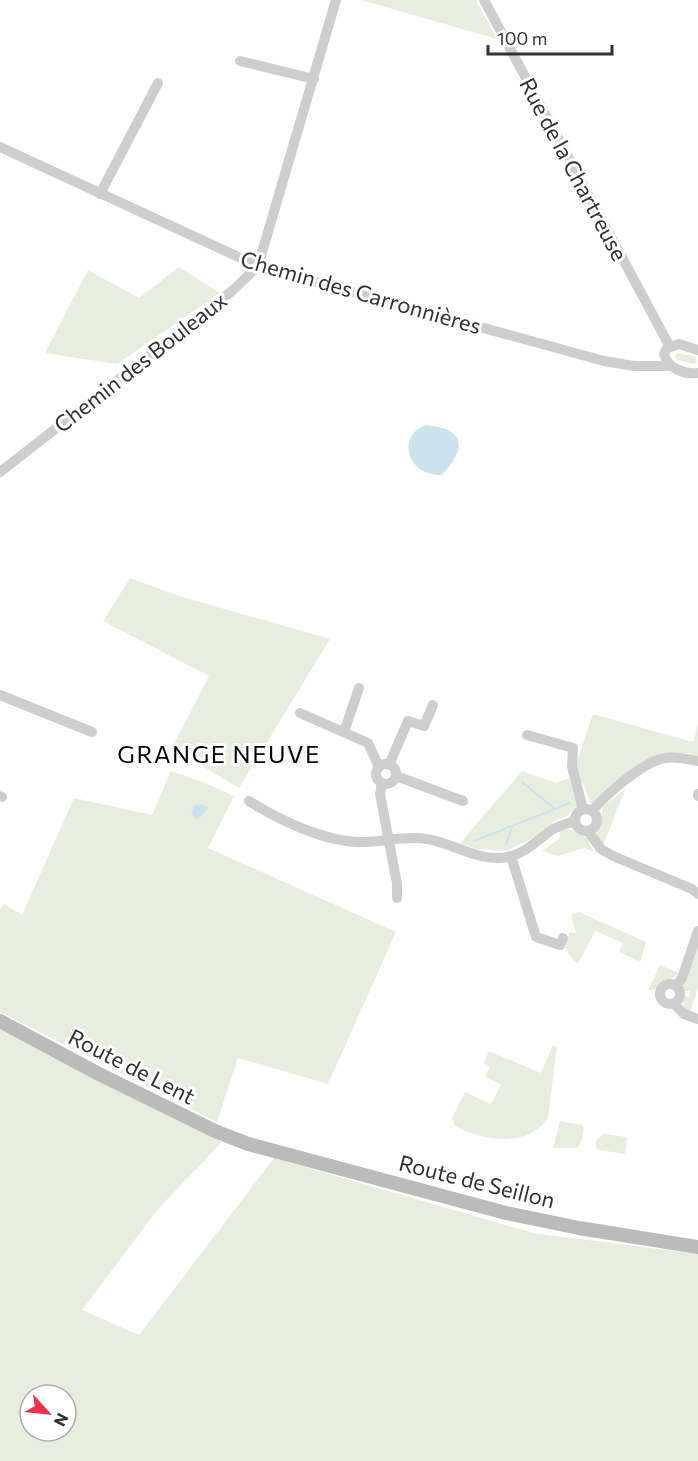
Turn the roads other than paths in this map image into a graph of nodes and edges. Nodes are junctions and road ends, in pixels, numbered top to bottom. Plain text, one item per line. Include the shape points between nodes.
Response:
1 (336, 0) edge
2 (484, 0) edge
3 (240, 61) dead end
4 (314, 79) junction
5 (158, 83) dead end
6 (0, 147) edge
7 (100, 194) junction
8 (258, 266) junction
9 (697, 338) edge
10 (684, 347) edge
11 (667, 361) junction
12 (697, 374) edge
13 (0, 472) edge
14 (359, 688) dead end
15 (0, 695) edge
16 (433, 705) dead end
17 (300, 713) dead end
18 (92, 732) dead end
19 (344, 732) junction
20 (527, 735) dead end
21 (698, 761) edge
22 (384, 766) junction
23 (396, 776) junction
24 (382, 783) junction
25 (249, 801) dead end
26 (463, 801) dead end
27 (587, 810) junction
28 (574, 821) junction
29 (588, 831) junction
30 (388, 840) junction
31 (511, 856) junction
32 (698, 894) edge
33 (397, 898) dead end
34 (698, 931) edge
35 (563, 938) dead end
36 (676, 986) junction
37 (674, 1004) junction
38 (698, 1019) edge
39 (0, 1021) edge
40 (248, 1143) joint
41 (698, 1247) edge

1 - 4 street, Chemin des Bouleaux
2 - 10 street, Rue de la Chartreuse via 647,307
3 - 4 street
4 - 8 street, Chemin des Bouleaux
5 - 7 street
6 - 7 street, Chemin des Carronnières
7 - 8 street, Chemin des Carronnières
8 - 11 street, Chemin des Carronnières via 598,359 634,366
8 - 13 street, Chemin des Bouleaux via 232,291
9 - 10 street
10 - 11 street via 664,351
11 - 12 street
14 - 19 street
15 - 18 street
16 - 22 street via 424,726 408,721
17 - 19 street
19 - 22 street via 368,743
20 - 27 street via 573,748 572,766
21 - 27 street via 656,761
22 - 23 street via 395,769
22 - 24 street via 376,775
23 - 24 street via 390,784
23 - 26 street
24 - 30 street via 380,794
25 - 30 street via 272,815 337,840
27 - 28 street via 576,814
27 - 29 street via 597,821
28 - 29 street via 577,828
28 - 31 street
29 - 32 street via 601,849
30 - 31 street via 426,839 475,854
30 - 33 street
31 - 35 street via 536,937 560,945
34 - 36 street
36 - 37 street via 680,995
36 - 37 street via 665,985 654,997
37 - 38 street via 684,1014
39 - 40 street, Route de Lent via 214,1131
40 - 41 street, Route de Seillon via 506,1213

